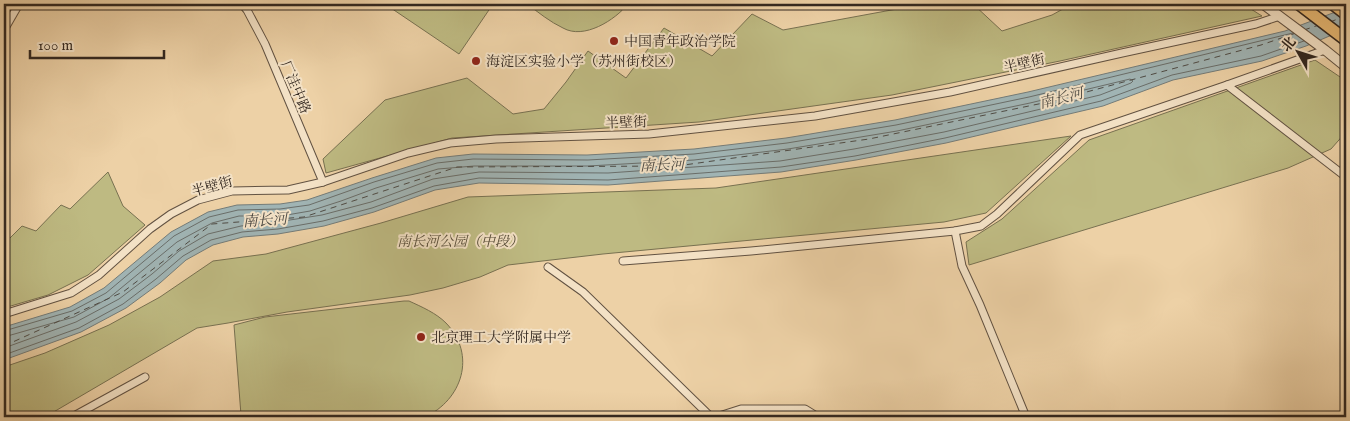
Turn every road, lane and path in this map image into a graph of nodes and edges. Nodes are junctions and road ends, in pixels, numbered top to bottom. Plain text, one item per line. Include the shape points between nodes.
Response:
1 (19, 4) edge
2 (242, 4) edge
3 (1263, 4) edge
4 (1299, 4) edge
5 (1333, 4) edge
6 (1346, 14) edge
7 (1284, 18) junction
8 (4, 30) edge
9 (1345, 39) edge
10 (1325, 50) junction
11 (1346, 67) edge
12 (1227, 85) junction
13 (1346, 177) edge
14 (323, 182) junction
15 (955, 231) junction
16 (623, 261) dead end
17 (548, 267) dead end
18 (4, 314) edge
19 (146, 377) dead end
20 (72, 417) edge
21 (711, 417) edge
22 (716, 417) edge
23 (818, 417) edge
24 (1026, 417) edge

1 - 8 street
2 - 14 street, 厂洼中路 via 265,44
3 - 7 street
4 - 9 highway
5 - 6 highway
7 - 10 street
7 - 14 street, 半壁街 via 950,92 815,116 649,134 450,143 408,153
10 - 11 street
10 - 12 street
12 - 13 street
12 - 15 street via 1080,135 997,214 981,226
14 - 18 street, 半壁街 via 288,190 232,191 198,200 150,229 99,275 71,292
15 - 16 street
15 - 24 street via 962,266
17 - 21 street via 583,292
19 - 20 street
22 - 23 street via 741,408 796,408

